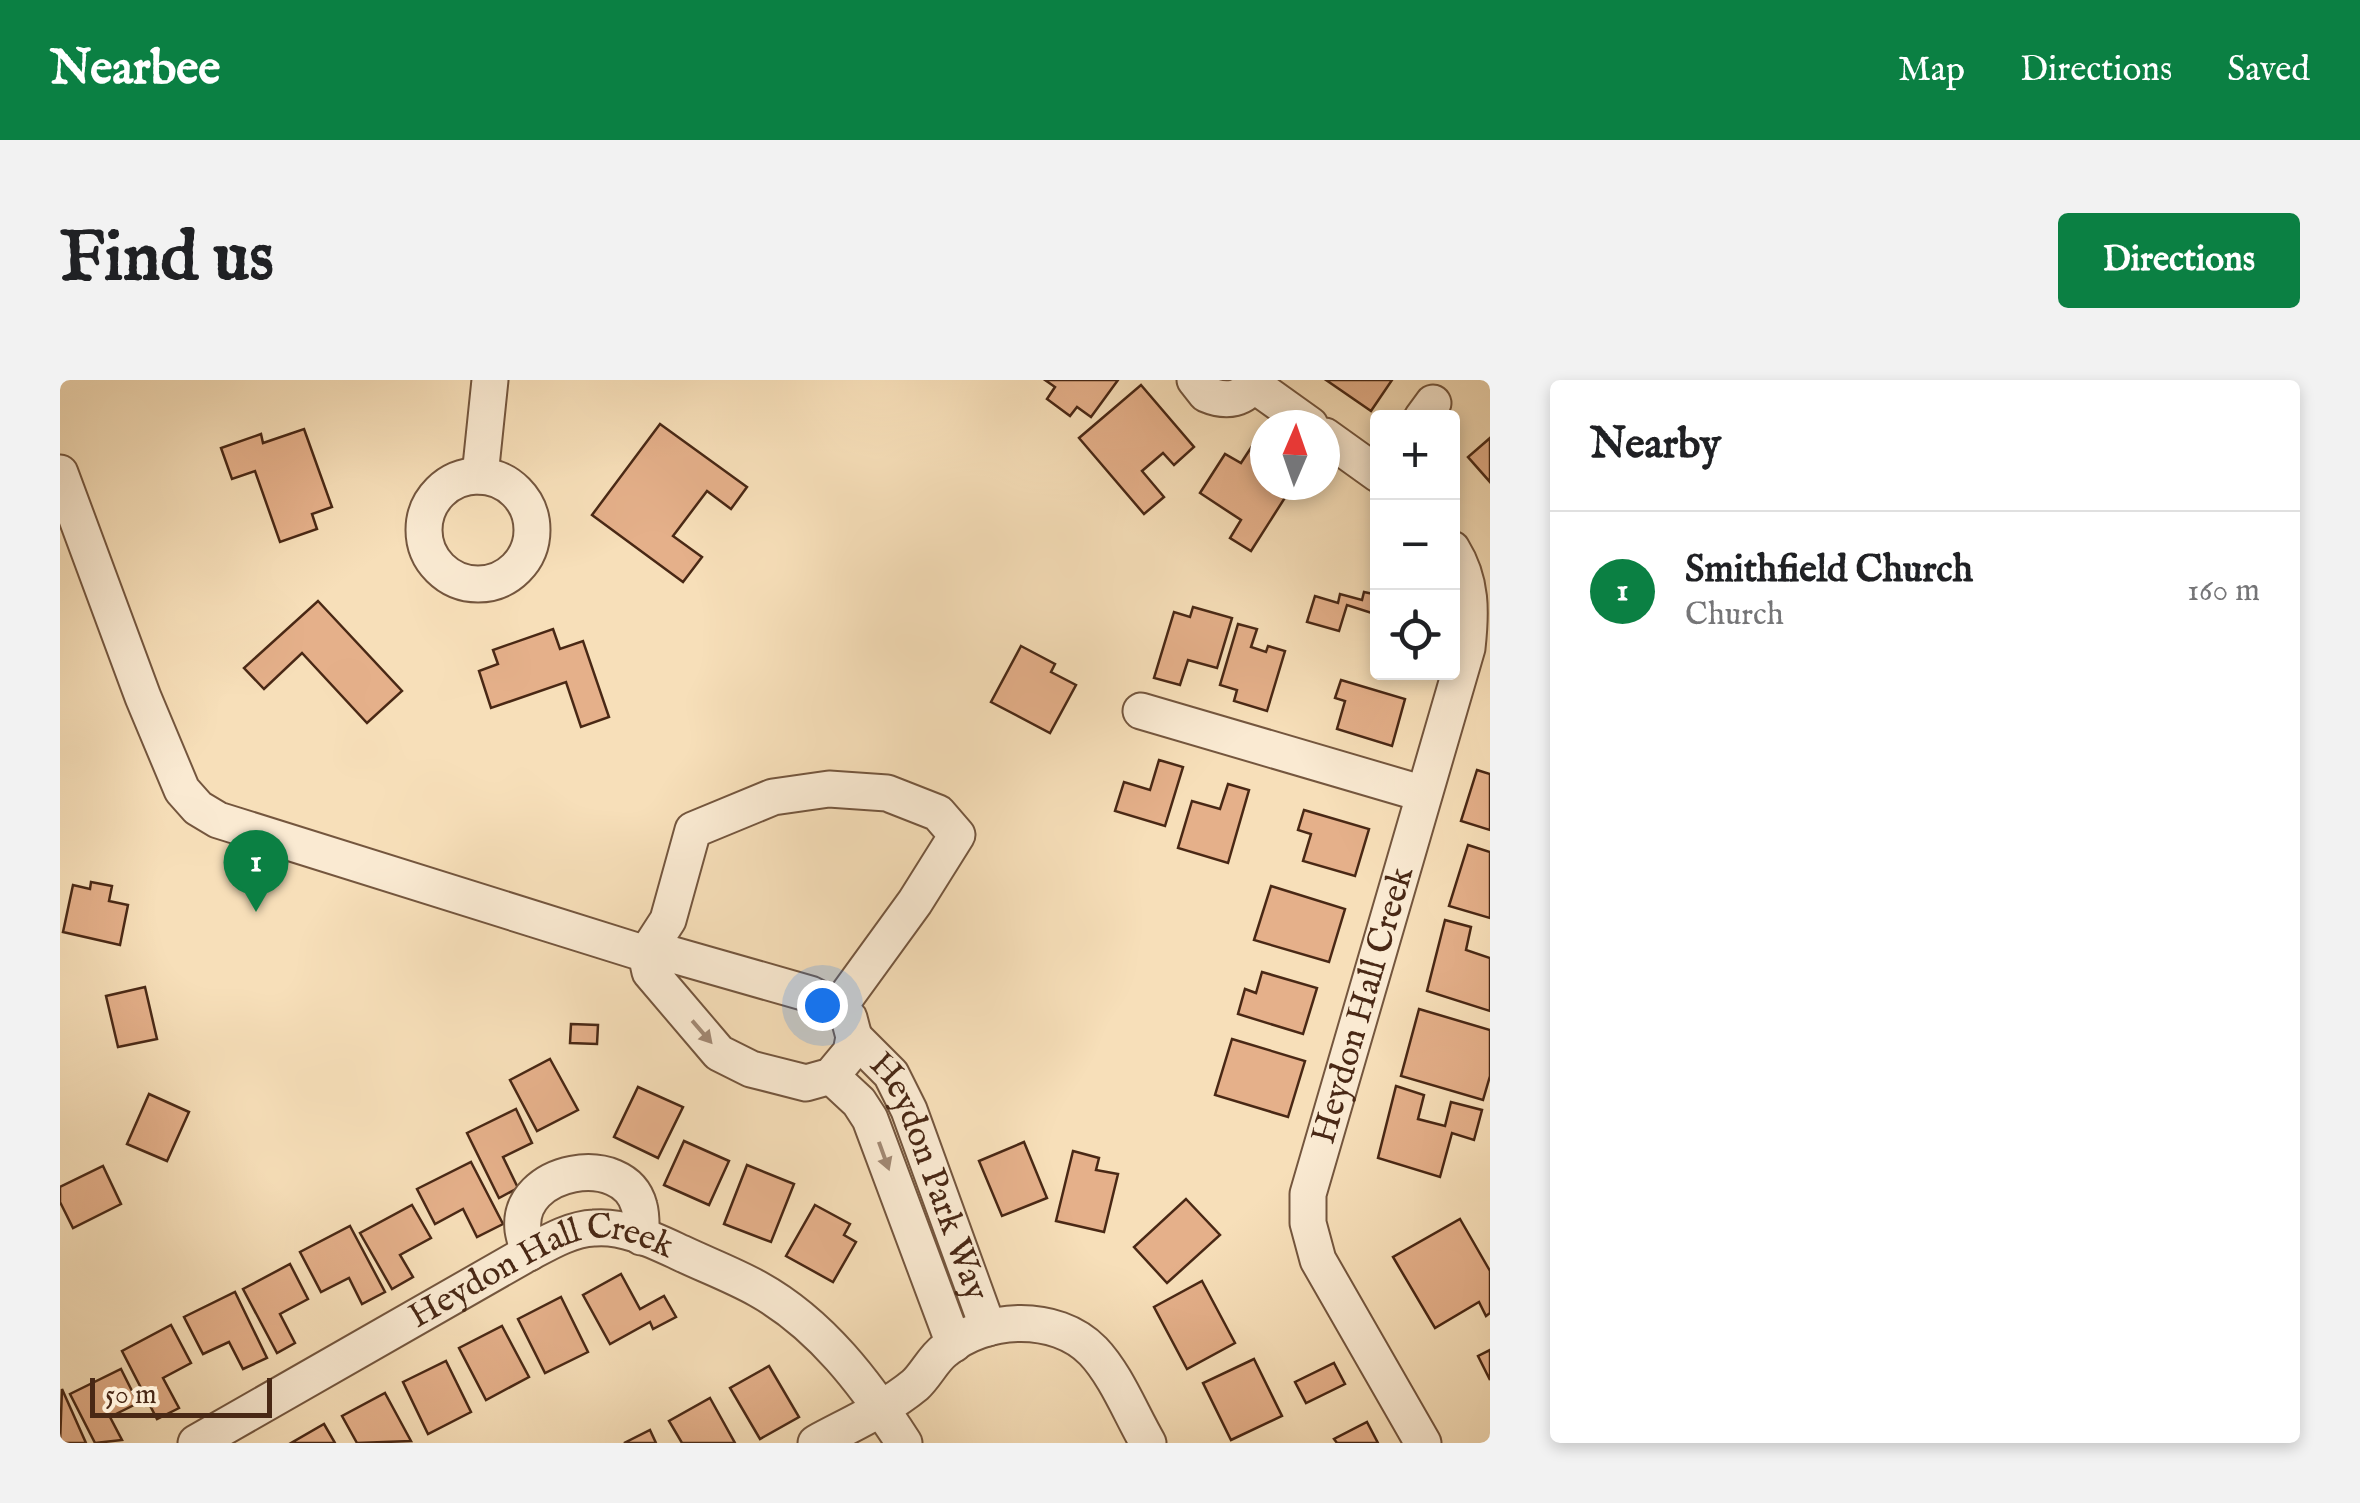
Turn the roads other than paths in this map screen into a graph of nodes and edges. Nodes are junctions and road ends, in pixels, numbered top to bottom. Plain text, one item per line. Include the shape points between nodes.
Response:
1 (490, 380) edge
2 (1195, 380) edge
3 (1255, 382) edge
4 (1291, 410) edge
5 (1340, 447) edge
6 (1370, 468) edge
7 (60, 473) edge
8 (480, 476) dead end
9 (1460, 565) edge
10 (1141, 711) dead end
11 (1424, 794) junction
12 (646, 954) junction
13 (846, 1022) junction
14 (831, 1076) junction
15 (942, 1201) junction
16 (906, 1214) junction
17 (641, 1237) junction
18 (529, 1253) junction
19 (988, 1328) junction
20 (954, 1344) junction
21 (880, 1408) junction
22 (196, 1443) edge
23 (816, 1443) edge
24 (904, 1443) edge
25 (1148, 1443) edge
26 (1423, 1443) edge

1 - 8 street
2 - 3 street via 1218,399 1244,394
3 - 4 street
5 - 6 street
7 - 12 street via 143,697 182,790 198,808 218,820
9 - 11 street, Heydon Hall Creek via 1472,611 1467,648
10 - 11 street
11 - 26 street, Heydon Hall Creek via 1308,1194 1318,1260
12 - 13 street via 670,954 810,994
12 - 13 street via 668,920 693,830 773,796 829,789 887,793 938,813 956,835
12 -> 14 street via 650,972 720,1053 786,1080
13 - 14 street via 851,1052
13 - 15 street, Heydon Park Way via 891,1074
14 -> 16 street, Heydon Park Way via 870,1119
15 - 16 street
15 - 19 street, Heydon Park Way
16 - 20 street, Heydon Park Way
17 - 18 street, Heydon Hall Creek via 592,1228
17 - 18 street via 639,1202 610,1176 568,1174 535,1192 526,1210 522,1228
17 - 21 street, Heydon Hall Creek via 760,1290 812,1328
18 - 22 street, Heydon Hall Creek
19 - 20 street
19 - 25 street via 1046,1326 1074,1336 1095,1353
20 - 21 street via 916,1384
21 - 23 street
21 - 24 street, Heydon Hall Creek

